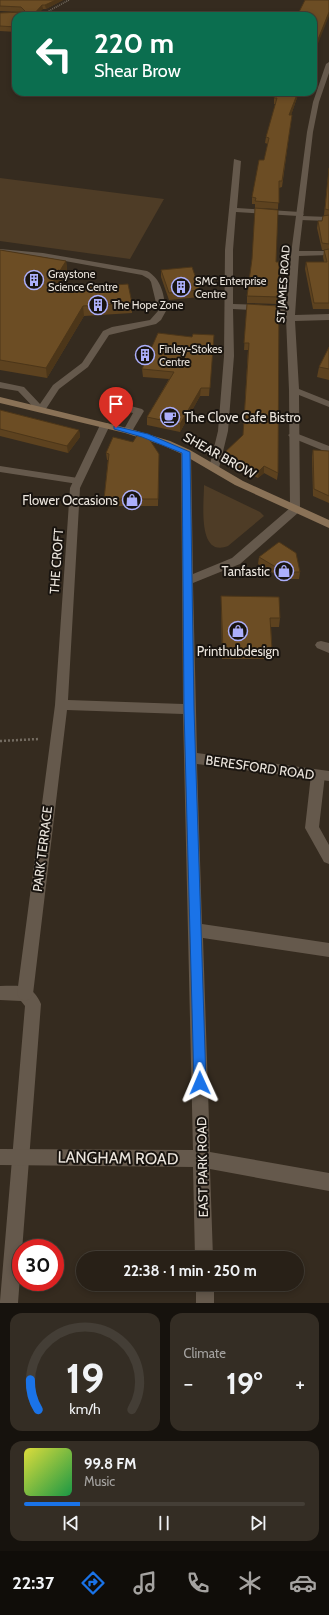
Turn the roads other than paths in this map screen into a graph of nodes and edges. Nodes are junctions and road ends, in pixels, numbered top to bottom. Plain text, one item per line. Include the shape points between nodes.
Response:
1 (329, 64) edge
2 (237, 161) dead end
3 (233, 210) junction
4 (300, 216) junction
5 (329, 219) edge
6 (0, 251) edge
7 (329, 253) edge
8 (295, 254) junction
9 (229, 306) junction
10 (290, 313) junction
11 (329, 317) edge
12 (0, 384) edge
13 (294, 390) junction
14 (0, 400) edge
15 (329, 404) edge
16 (115, 405) dead end
17 (41, 410) junction
18 (105, 425) junction
19 (128, 431) junction
20 (294, 435) junction
21 (329, 450) edge
22 (186, 452) junction
23 (214, 468) junction
24 (0, 469) edge
25 (78, 481) junction
26 (294, 508) junction
27 (329, 524) edge
28 (189, 580) junction
29 (61, 705) junction
30 (189, 709) junction
31 (191, 758) junction
32 (323, 776) edge
33 (329, 858) edge
34 (196, 930) junction
35 (329, 950) edge
36 (0, 993) edge
37 (25, 994) junction
38 (0, 1157) edge
39 (22, 1157) junction
40 (202, 1159) junction
41 (329, 1182) edge
42 (204, 1251) edge
43 (205, 1291) edge
44 (9, 1303) edge
45 (205, 1303) edge

1 - 4 street, ST JAMES ROAD via 314,109
2 - 3 street
3 - 4 street
3 - 9 street via 229,250
4 - 5 street
4 - 8 street, ST JAMES ROAD
6 - 17 street via 43,255 144,273 152,277 161,305 162,311 153,322 106,333 85,365 56,387
7 - 8 street
8 - 10 street, ST JAMES ROAD
9 - 10 street
9 - 23 street via 229,356 223,431
10 - 11 street
10 - 13 street, ST JAMES ROAD
12 - 17 street via 21,389
13 - 15 street
13 - 20 street, ST JAMES ROAD
14 - 17 main road, SHEAR BROW
16 - 19 street via 139,411
17 - 18 main road, SHEAR BROW
18 - 19 main road, SHEAR BROW
18 - 25 street, THE CROFT
19 - 22 main road, SHEAR BROW
20 - 21 street
20 - 26 street, ST JAMES ROAD
22 - 23 main road, SHEAR BROW
22 - 28 street, EAST PARK ROAD
23 - 26 main road, SHEAR BROW via 239,483
24 - 25 street
25 - 29 street, THE CROFT via 75,488
26 - 27 main road, SHEAR BROW
26 - 28 street via 236,561
28 - 30 street, EAST PARK ROAD
29 - 30 street
29 - 37 street, PARK TERRACE
30 - 31 street, EAST PARK ROAD
31 - 32 street, BERESFORD ROAD
31 - 34 street, EAST PARK ROAD
32 - 33 street via 312,828
34 - 35 street
34 - 40 street, EAST PARK ROAD
36 - 37 street
37 - 39 street via 33,1004
38 - 39 street, LANGHAM ROAD
39 - 40 street, LANGHAM ROAD
39 - 44 street
40 - 41 street, LANGHAM ROAD
40 - 42 street, EAST PARK ROAD
43 - 45 street

